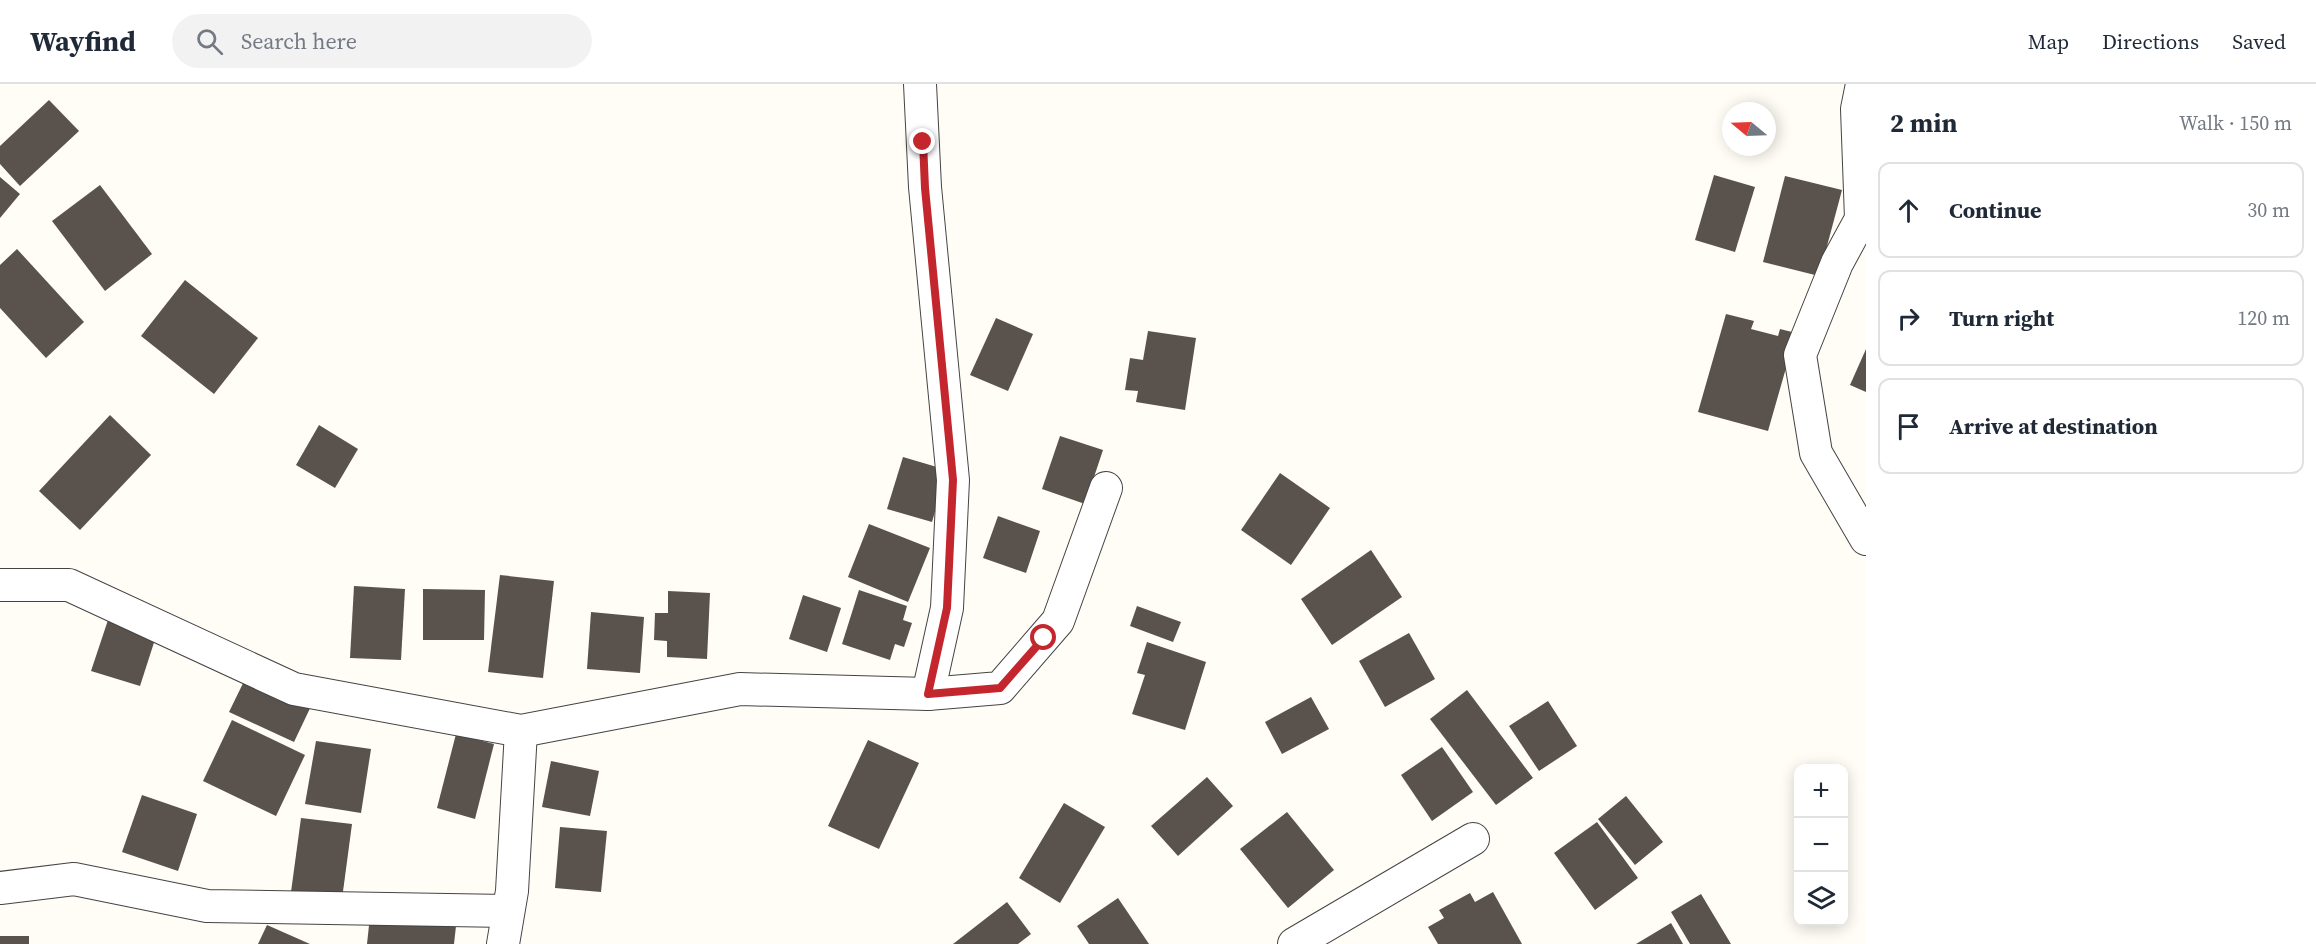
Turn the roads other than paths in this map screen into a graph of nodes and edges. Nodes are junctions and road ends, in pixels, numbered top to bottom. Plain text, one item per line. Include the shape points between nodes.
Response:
1 (920, 84) edge
2 (1862, 84) edge
3 (1106, 488) dead end
4 (1866, 539) edge
5 (0, 585) edge
6 (928, 694) junction
7 (521, 731) junction
8 (1473, 839) dead end
9 (0, 888) edge
10 (507, 911) junction
11 (503, 944) edge
12 (1294, 944) edge

1 - 6 street via 925,188 953,480 947,608
2 - 4 street via 1857,110 1861,219 1837,263 1800,355 1816,453
3 - 6 street via 1058,621 1000,688
5 - 7 street via 69,585 294,689
6 - 7 street via 740,690
7 - 10 street via 512,891
8 - 12 street
9 - 10 street via 74,879 207,906
10 - 11 street

